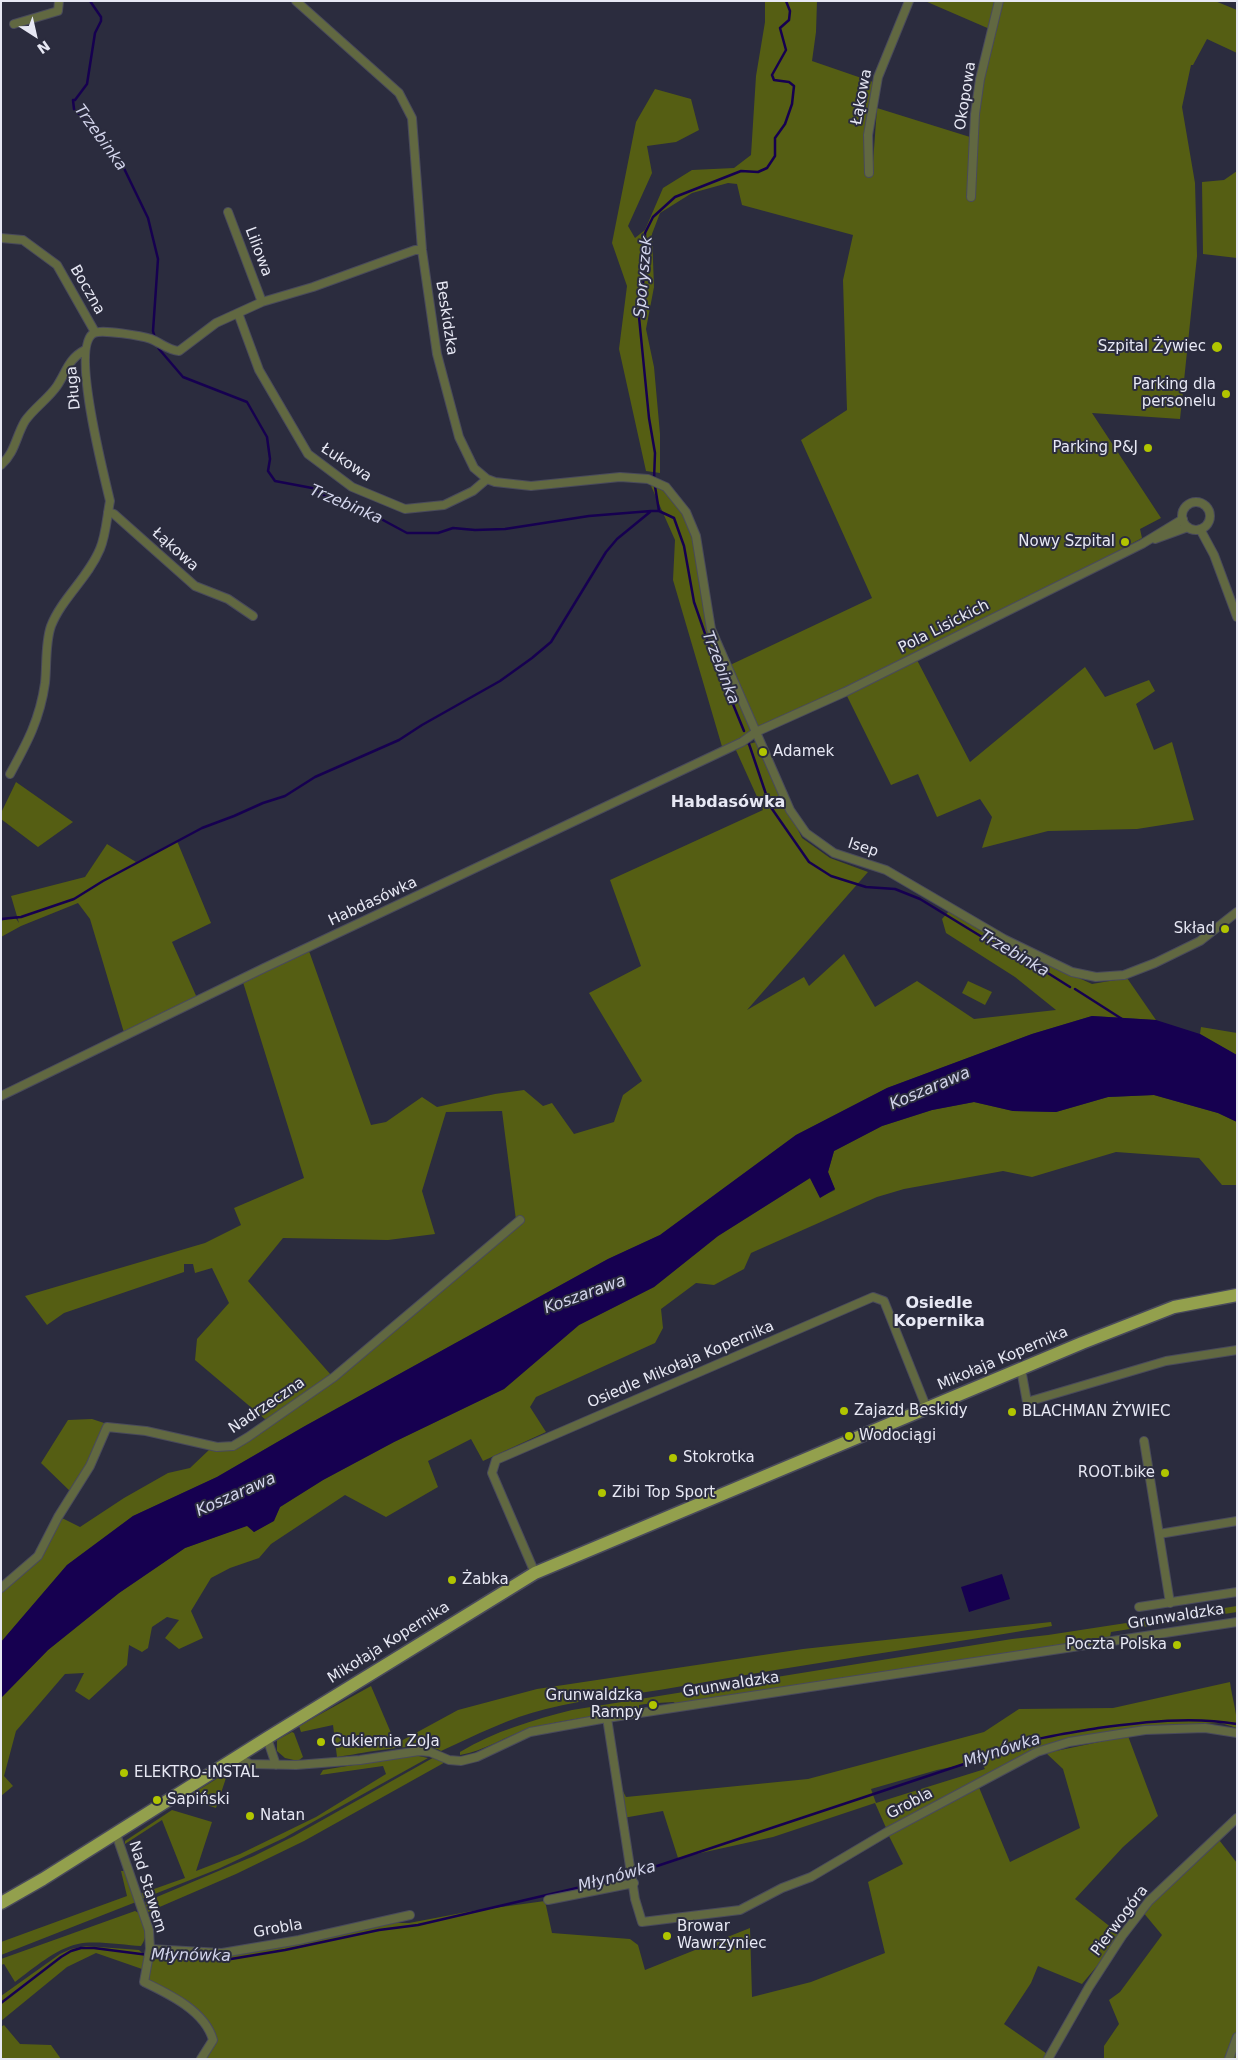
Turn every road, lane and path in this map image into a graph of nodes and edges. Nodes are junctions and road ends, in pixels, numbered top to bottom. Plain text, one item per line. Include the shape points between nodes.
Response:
1 (59, 1) edge
2 (296, 1) edge
3 (908, 1) edge
4 (999, 1) edge
5 (14, 24) dead end
6 (868, 173) dead end
7 (971, 197) dead end
8 (228, 212) dead end
9 (1, 238) edge
10 (422, 250) junction
11 (262, 302) junction
12 (238, 312) junction
13 (95, 332) junction
14 (85, 350) junction
15 (1, 465) edge
16 (487, 479) junction
17 (108, 512) junction
18 (1182, 519) junction
19 (1188, 527) junction
20 (1200, 529) junction
21 (1142, 544) junction
22 (253, 616) dead end
23 (1237, 617) edge
24 (756, 732) junction
25 (10, 774) dead end
26 (1237, 912) edge
27 (1, 1096) edge
28 (520, 1220) dead end
29 (1237, 1295) edge
30 (1237, 1350) edge
31 (1021, 1369) junction
32 (927, 1409) junction
33 (1144, 1441) dead end
34 (1237, 1521) edge
35 (1160, 1534) junction
36 (535, 1573) junction
37 (1, 1588) edge
38 (1237, 1592) edge
39 (1170, 1602) junction
40 (1139, 1608) dead end
41 (1237, 1622) edge
42 (607, 1718) junction
43 (1237, 1733) edge
44 (267, 1738) junction
45 (237, 1757) junction
46 (276, 1765) junction
47 (1237, 1818) edge
48 (116, 1834) junction
49 (634, 1883) junction
50 (548, 1900) dead end
51 (1, 1903) edge
52 (410, 1915) dead end
53 (150, 1949) junction
54 (1237, 2037) edge
55 (201, 2059) edge
56 (1048, 2059) edge
57 (1229, 2059) edge

1 - 5 street via 58,11
2 - 10 street, Beskidzka via 399,93 407,107 412,118
3 - 6 street, Łąkowa via 878,77 868,135
4 - 7 street, Okopowa via 975,114
8 - 11 street, Liliowa
9 - 13 street, Boczna via 23,240 57,266
10 - 11 street
10 - 16 street, Beskidzka via 437,354 459,436 474,468
11 - 12 street
12 - 13 street via 216,323 179,351 149,338
12 - 16 street, Łukowa via 259,370 308,454 352,487 405,509 444,505 473,491
13 - 14 street, Długa via 87,339
14 - 15 street via 66,367 57,386 25,421 9,457
14 - 17 street, Długa via 90,414 110,501
16 - 24 street, Isep via 532,486 620,477 648,479 666,487 686,512 696,536 711,629
17 - 22 street, Łąkowa via 195,586 228,599
17 - 25 street, Długa via 100,549 82,580 57,611 50,629 40,711 31,736
18 - 19 street
18 - 20 street via 1187,506 1195,502 1204,504 1210,520
18 - 21 street, Pola Lisickich
19 - 20 street
19 - 21 street, Pola Lisickich
20 - 23 street via 1214,555
21 - 24 street, Pola Lisickich via 845,692
24 - 26 street, Isep via 790,810 806,833 834,853 886,870 1004,939 1072,972 1096,977 1124,975 1200,941
24 - 27 street, Habdasówka via 742,742
28 - 37 street, Nadrzeczna via 334,1377 233,1446 217,1447 146,1431 107,1427 90,1466 38,1556
29 - 31 main road, Mikołaja Kopernika via 1174,1307
30 - 31 street via 1166,1361 1027,1402
31 - 32 main road, Mikołaja Kopernika
32 - 36 main road, Mikołaja Kopernika
32 - 36 street, Osiedle Mikołaja Kopernika via 884,1302 873,1297 496,1460 492,1473
33 - 35 street
34 - 35 street
35 - 39 street
36 - 44 main road, Mikołaja Kopernika
38 - 39 street
39 - 40 street
41 - 42 street, Grunwaldzka
42 - 46 street, Grunwaldzka via 530,1732 477,1757 461,1761 419,1751 360,1760
42 - 49 street, Grobla
43 - 49 street, Grobla via 1205,1728 1145,1730 1069,1742 1037,1752 887,1832 811,1877 740,1910 642,1922
44 - 45 main road, Mikołaja Kopernika
44 - 46 street
45 - 46 street, Grunwaldzka via 250,1764
45 - 48 main road, Mikołaja Kopernika
47 - 56 street, Pierwogóra via 1150,1901 1122,1936
48 - 51 main road, Mikołaja Kopernika
48 - 53 street, Nad Stawem via 149,1930
49 - 50 street
52 - 53 street, Grobla via 299,1940 222,1953
53 - 55 street, Nad Stawem via 144,1982 182,2003 210,2032 212,2040
54 - 57 street

